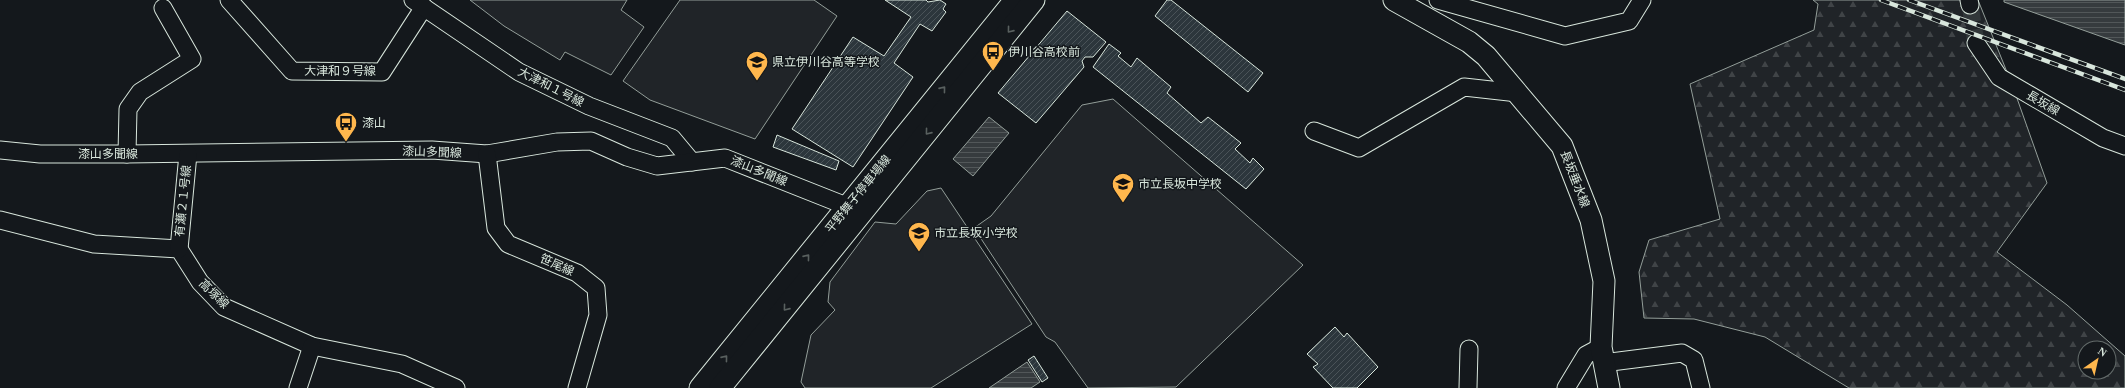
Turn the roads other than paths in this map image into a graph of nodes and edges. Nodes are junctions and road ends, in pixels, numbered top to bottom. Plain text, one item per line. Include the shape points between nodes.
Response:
1 (229, 0) edge
2 (1015, 0) edge
3 (1034, 0) edge
4 (1394, 0) edge
5 (1438, 0) edge
6 (1642, 0) edge
7 (419, 4) edge
8 (163, 8) dead end
9 (1976, 43) tunnel mouth
10 (1518, 93) junction
11 (1314, 131) dead end
12 (2125, 146) edge
13 (0, 150) edge
14 (127, 154) junction
15 (188, 154) junction
16 (487, 154) junction
17 (692, 162) junction
18 (856, 209) junction
19 (0, 220) edge
20 (179, 249) junction
21 (312, 346) junction
22 (1470, 349) dead end
23 (1602, 355) junction
24 (298, 388) edge
25 (456, 388) edge
26 (577, 388) edge
27 (700, 388) edge
28 (720, 388) edge
29 (1468, 388) edge
30 (1566, 388) edge
31 (1609, 388) edge
32 (1701, 388) edge

1 - 7 street, 大津和９号線 via 292,71 382,72
18 -> 2 main road, 平野舞子停車場線
3 -> 18 main road, 平野舞子停車場線
4 - 10 main road, 長坂垂水線 via 1469,42 1486,56
5 - 6 street via 1565,36 1630,21
7 - 17 street, 大津和１号線 via 519,72 589,106 672,138
8 - 14 street via 192,59 140,92 128,109
9 - 12 street, 長坂線 via 1999,77 2103,138
10 - 11 street via 1464,87 1359,148
10 - 23 main road, 長坂垂水線 via 1562,146 1591,220 1604,281
13 - 14 street, 漆山多聞線 via 40,154
14 - 15 street, 漆山多聞線
15 - 16 street, 漆山多聞線 via 432,150
15 - 20 street, 有瀬２１号線
16 - 17 street, 漆山多聞線 via 557,142 591,141 657,166
16 - 26 street, 笹尾線 via 496,228 508,244 577,273 596,288 598,315
17 - 18 street, 漆山多聞線 via 725,158
27 -> 18 main road, 平野舞子停車場線
18 -> 28 main road, 平野舞子停車場線
19 - 20 street via 94,244
20 - 21 street, 高塚線 via 200,282 224,307
21 - 24 street
21 - 25 street, 高塚線 via 402,364
22 - 29 street
23 - 30 street via 1586,355
23 - 31 main road, 長坂垂水線
23 - 32 street via 1682,353 1694,360

